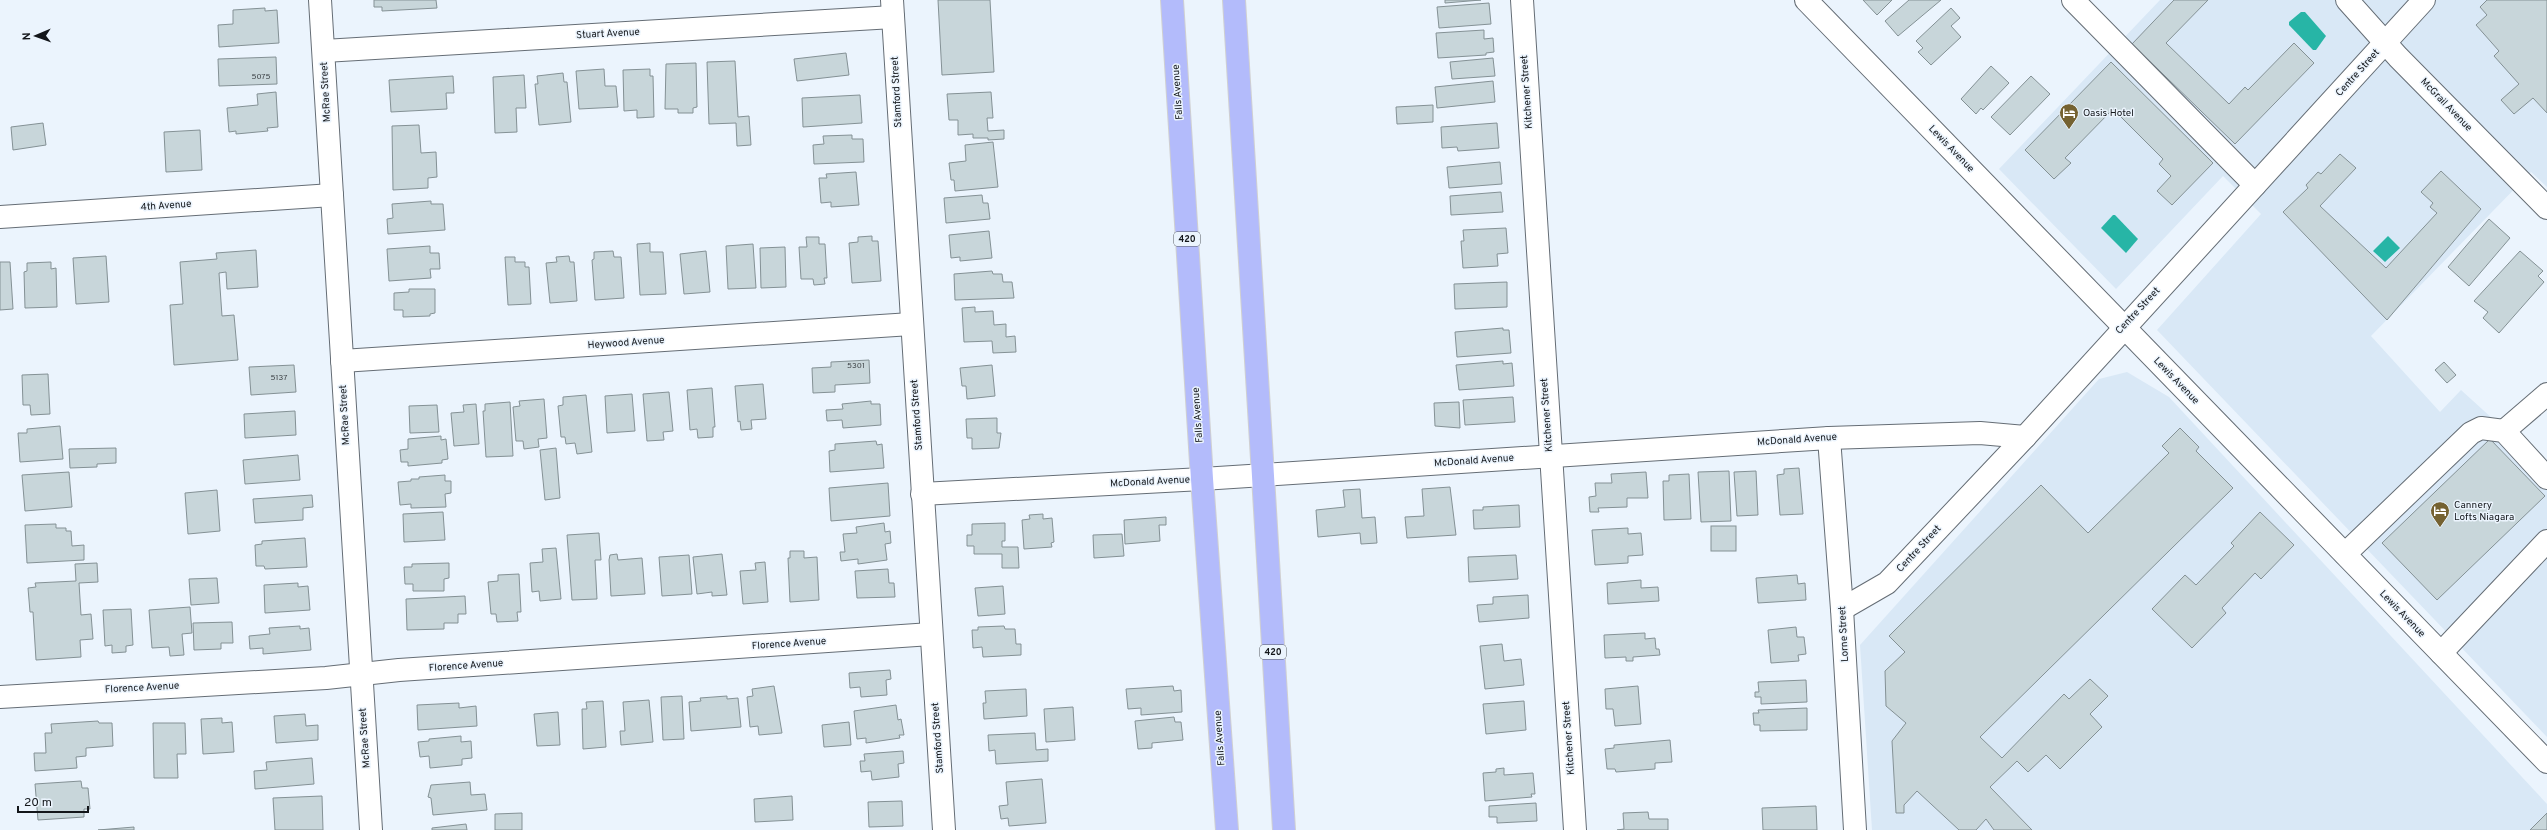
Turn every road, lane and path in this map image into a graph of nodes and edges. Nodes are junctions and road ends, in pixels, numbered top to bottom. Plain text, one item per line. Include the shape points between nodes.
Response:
1 (320, 0) edge
2 (1172, 0) edge
3 (1234, 0) edge
4 (1522, 0) edge
5 (1806, 0) edge
6 (2072, 0) edge
7 (2347, 0) edge
8 (2424, 0) edge
9 (892, 8) edge
10 (2385, 43) junction
11 (324, 51) junction
12 (2255, 185) junction
13 (332, 195) junction
14 (2547, 208) edge
15 (0, 217) edge
16 (911, 324) junction
17 (2123, 327) junction
18 (342, 361) junction
19 (2547, 394) edge
20 (2504, 431) junction
21 (2025, 437) junction
22 (1829, 438) junction
23 (1550, 456) junction
24 (1262, 475) junction
25 (2547, 478) edge
26 (1202, 479) junction
27 (922, 494) junction
28 (2547, 540) edge
29 (2345, 554) junction
30 (1842, 608) junction
31 (931, 634) junction
32 (2441, 654) junction
33 (361, 674) junction
34 (0, 697) edge
35 (2547, 762) edge
36 (371, 830) edge
37 (944, 830) edge
38 (1227, 830) edge
39 (1284, 830) edge
40 (1576, 830) edge
41 (1855, 830) edge

1 - 11 street, McRae Street
2 - 26 highway, Falls Avenue / 420
3 - 24 highway, 420 via 1256,331
4 - 23 street, Kitchener Street
5 - 17 street, Lewis Avenue
6 - 12 street
7 - 10 street, McGrail Avenue
8 - 10 street, Centre Street
9 - 11 street, Stuart Avenue
9 - 16 street, Stamford Street
10 - 12 street, Centre Street
10 - 14 street, McGrail Avenue
11 - 13 street, McRae Street
12 - 17 street, Centre Street
13 - 15 street, 4th Avenue
13 - 18 street, McRae Street
16 - 18 street, Heywood Avenue
16 - 27 street, Stamford Street
17 - 21 street, Centre Street
17 - 29 street, Lewis Avenue
18 - 33 street, McRae Street
19 - 20 street
20 - 25 street
20 - 29 street via 2481,428 2471,433
21 - 22 street, McDonald Avenue via 1980,433
21 - 30 street, Centre Street via 1887,583
22 - 23 street, McDonald Avenue
22 - 30 street, Lorne Street
23 - 24 street, McDonald Avenue
23 - 40 street, Kitchener Street
24 - 26 street, McDonald Avenue
24 - 39 highway, 420
26 - 27 street, McDonald Avenue
26 - 38 highway, Falls Avenue / 420
27 - 31 street, Stamford Street
28 - 32 street
29 - 32 street, Lewis Avenue
30 - 41 street, Lorne Street
31 - 33 street, Florence Avenue
31 - 37 street, Stamford Street
32 - 35 street, Lewis Avenue
33 - 34 street, Florence Avenue
33 - 36 street, McRae Street

